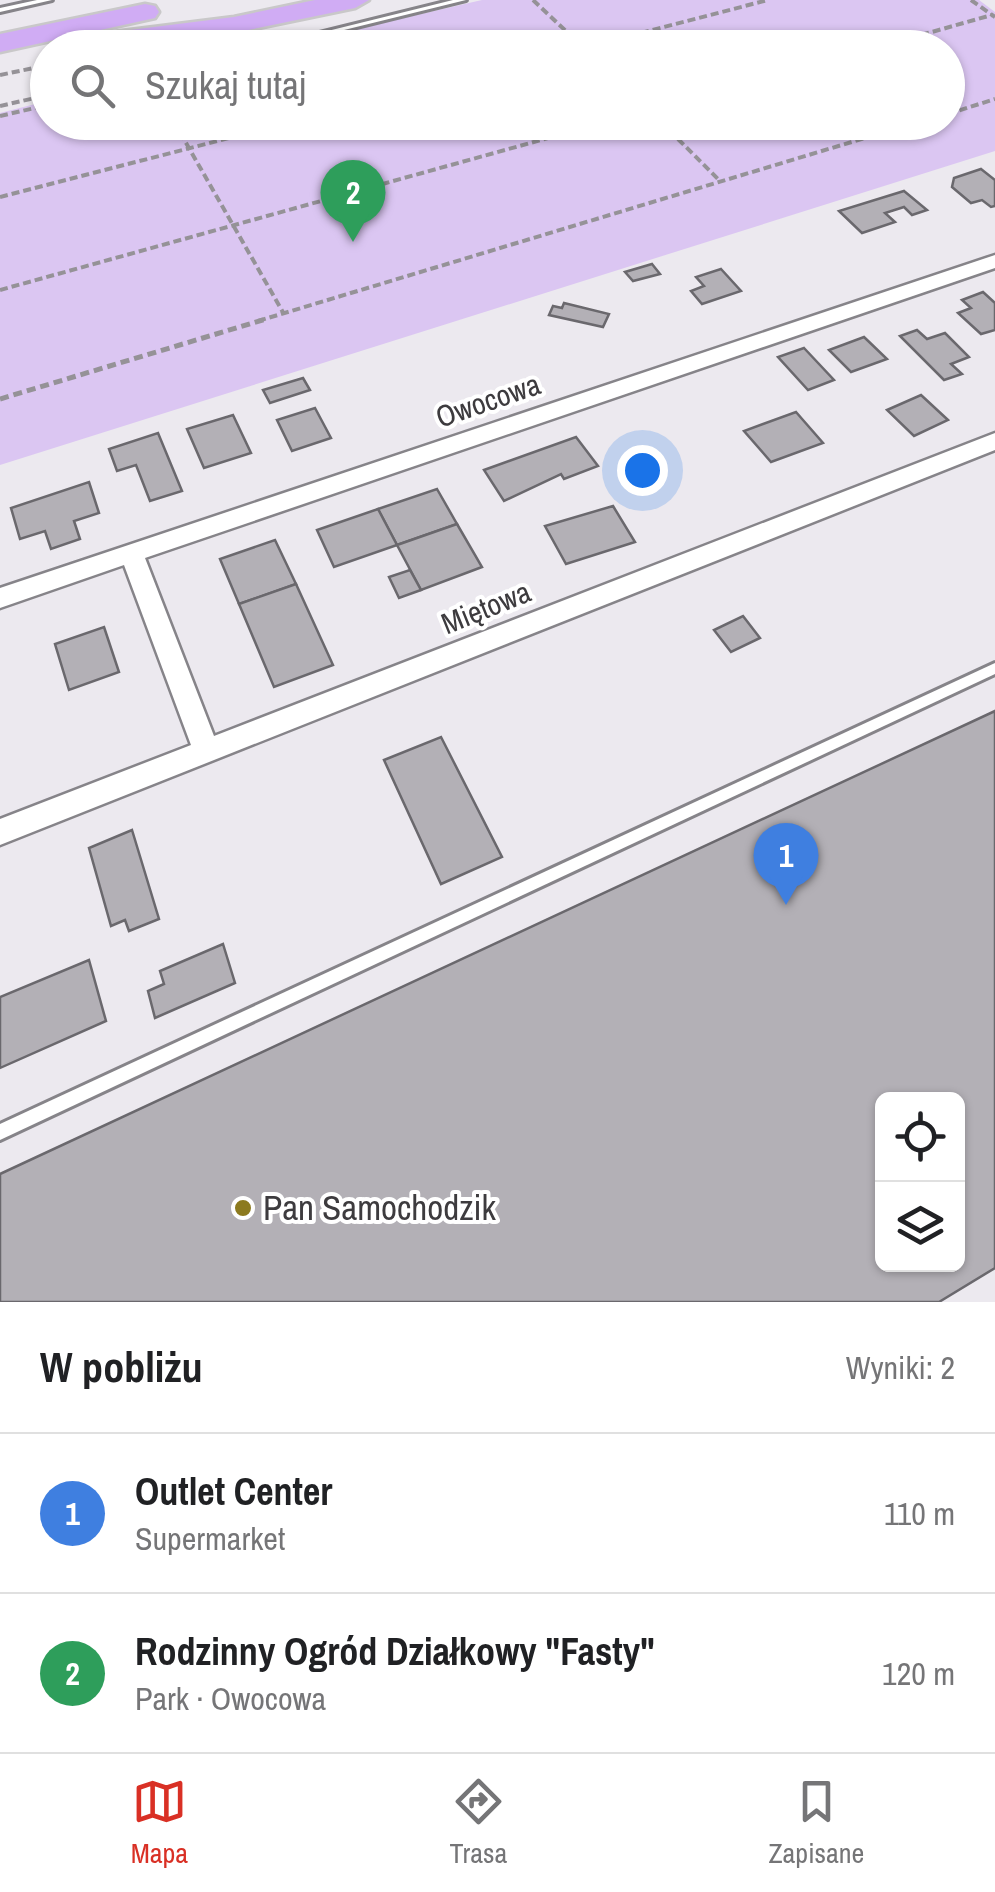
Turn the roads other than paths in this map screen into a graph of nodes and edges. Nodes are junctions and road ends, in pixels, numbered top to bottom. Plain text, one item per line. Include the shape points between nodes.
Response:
1 (48, 0) edge
2 (289, 0) edge
3 (354, 0) edge
4 (462, 0) edge
5 (175, 2) edge
6 (3, 6) edge
7 (109, 30) edge
8 (113, 30) edge
9 (144, 30) edge
10 (337, 30) edge
11 (30, 40) edge
12 (0, 43) edge
13 (30, 58) edge
14 (0, 65) edge
15 (995, 261) edge
16 (995, 441) edge
17 (132, 554) junction
18 (0, 598) edge
19 (995, 668) edge
20 (207, 753) junction
21 (0, 832) edge
22 (0, 1132) edge

1 - 6 lane
2 - 8 highway
3 - 9 highway via 218,28
4 - 10 lane
5 - 7 highway
11 - 12 highway
13 - 14 highway
15 - 17 street, Owocowa
16 - 20 street, Miętowa
17 - 18 street, Owocowa
17 - 20 street
19 - 22 lane
20 - 21 street, Miętowa

